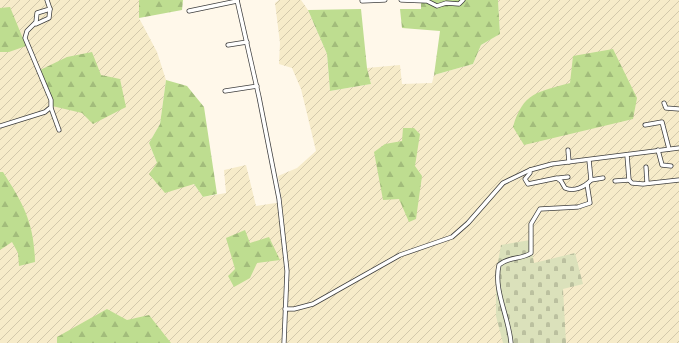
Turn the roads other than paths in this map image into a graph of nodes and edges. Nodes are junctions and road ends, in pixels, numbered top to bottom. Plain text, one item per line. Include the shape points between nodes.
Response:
1 (47, 0) edge
2 (237, 0) edge
3 (386, 0) edge
4 (401, 0) edge
5 (463, 0) edge
6 (362, 1) dead end
7 (50, 9) junction
8 (189, 11) dead end
9 (35, 24) junction
10 (247, 42) junction
11 (228, 45) dead end
12 (257, 86) junction
13 (225, 91) dead end
14 (664, 103) dead end
15 (50, 108) junction
16 (679, 108) edge
17 (645, 125) dead end
18 (0, 126) edge
19 (59, 130) dead end
20 (679, 148) edge
21 (669, 149) junction
22 (568, 150) dead end
23 (658, 150) junction
24 (627, 155) junction
25 (589, 160) junction
26 (569, 162) junction
27 (671, 166) dead end
28 (646, 167) dead end
29 (530, 170) junction
30 (568, 177) dead end
31 (559, 178) junction
32 (603, 178) dead end
33 (591, 180) junction
34 (630, 180) junction
35 (679, 180) edge
36 (615, 181) dead end
37 (587, 184) junction
38 (647, 184) junction
39 (285, 309) junction
40 (284, 343) edge
41 (511, 343) edge

1 - 7 street
2 - 8 street
2 - 10 street
3 - 6 street
4 - 5 street via 427,1 437,6 446,3 459,4
7 - 9 street via 49,18
7 - 9 street via 37,13
9 - 15 street via 27,31 25,38 51,100
10 - 11 street
10 - 12 street
12 - 13 street
12 - 39 street via 279,199 285,246
14 - 16 street via 666,108
15 - 18 street via 45,112
15 - 19 street
17 - 21 street via 662,122
20 - 21 street
21 - 23 street
22 - 26 street
23 - 24 street
23 - 27 street via 662,165
24 - 25 street
24 - 34 street
25 - 26 street
25 - 33 street
26 - 29 street
28 - 38 street
29 - 31 street via 525,179 528,184
29 - 39 street via 503,183 468,223 452,237 400,254 313,304
30 - 31 street
31 - 37 street via 568,190
32 - 33 street
33 - 37 street
34 - 36 street
34 - 38 street via 632,183
35 - 38 street
37 - 41 street via 590,203 578,207 540,209 531,224 531,253 509,259 499,266 498,289 505,309
39 - 40 street

